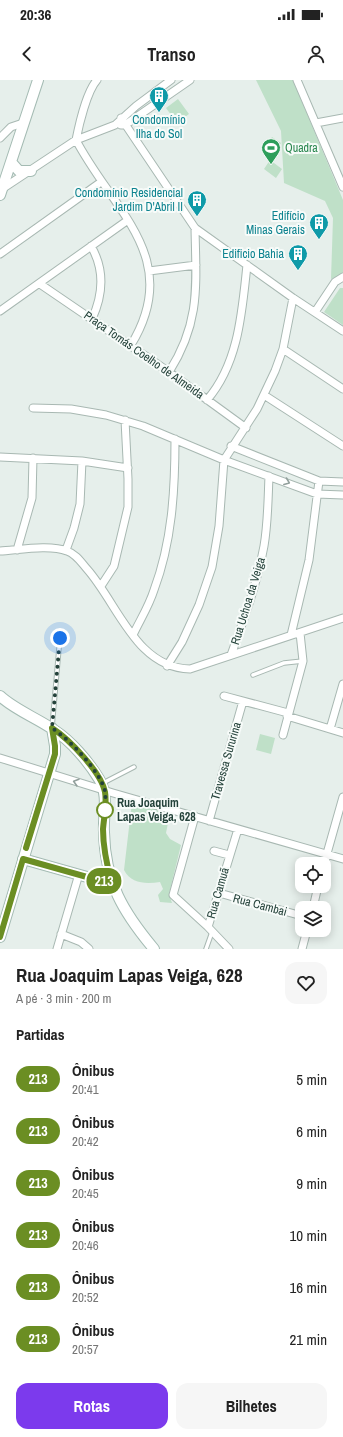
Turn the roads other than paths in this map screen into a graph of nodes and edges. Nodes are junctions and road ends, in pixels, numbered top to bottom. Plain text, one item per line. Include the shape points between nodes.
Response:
1 (38, 80) edge
2 (97, 80) edge
3 (171, 80) edge
4 (190, 80) edge
5 (297, 80) edge
6 (343, 118) edge
7 (123, 122) junction
8 (23, 123) junction
9 (316, 123) junction
10 (0, 138) edge
11 (76, 140) junction
12 (11, 162) junction
13 (31, 171) junction
14 (101, 182) junction
15 (343, 187) edge
16 (1, 192) edge
17 (128, 220) junction
18 (195, 228) junction
19 (91, 246) junction
20 (0, 254) edge
21 (196, 265) junction
22 (247, 265) junction
23 (149, 271) junction
24 (343, 277) edge
25 (40, 284) junction
26 (293, 298) junction
27 (0, 311) edge
28 (315, 312) junction
29 (92, 319) junction
30 (343, 331) edge
31 (131, 345) junction
32 (283, 350) junction
33 (169, 372) junction
34 (343, 389) edge
35 (264, 395) junction
36 (207, 400) junction
37 (33, 408) dead end
38 (125, 420) junction
39 (246, 428) junction
40 (175, 439) junction
41 (231, 446) junction
42 (343, 446) edge
43 (0, 457) edge
44 (33, 458) junction
45 (224, 460) junction
46 (82, 461) junction
47 (128, 468) junction
48 (269, 476) junction
49 (319, 482) junction
50 (343, 482) edge
51 (317, 494) junction
52 (343, 495) edge
53 (17, 550) junction
54 (66, 550) junction
55 (0, 551) edge
56 (101, 586) junction
57 (343, 618) edge
58 (300, 633) junction
59 (133, 635) junction
60 (291, 635) junction
61 (60, 638) dead end
62 (230, 655) junction
63 (303, 661) junction
64 (167, 666) junction
65 (253, 675) dead end
66 (343, 684) edge
67 (0, 696) edge
68 (224, 696) dead end
69 (243, 700) junction
70 (288, 714) junction
71 (52, 728) junction
72 (330, 729) junction
73 (343, 733) edge
74 (283, 735) dead end
75 (76, 750) junction
76 (55, 754) junction
77 (0, 758) edge
78 (134, 768) dead end
79 (48, 774) junction
80 (103, 787) junction
81 (343, 797) edge
82 (195, 816) junction
83 (209, 821) junction
84 (238, 829) junction
85 (214, 851) dead end
86 (326, 855) junction
87 (229, 856) junction
88 (23, 859) junction
89 (343, 859) edge
90 (107, 868) junction
91 (79, 874) junction
92 (96, 879) junction
93 (112, 884) junction
94 (219, 893) junction
95 (295, 914) edge
96 (210, 930) junction
97 (61, 934) junction
98 (0, 937) edge
99 (305, 937) edge
100 (152, 948) edge
101 (57, 949) edge
102 (89, 949) edge
103 (206, 949) edge
104 (229, 949) edge
105 (302, 949) edge

1 - 8 main road
2 - 11 street via 91,90
3 - 7 street
4 - 7 street
5 - 9 street
6 - 9 street
7 - 11 street
7 - 18 street
8 - 10 street via 11,127
8 - 12 main road
9 - 15 street
11 - 13 street
11 - 14 street
12 - 13 main road via 19,171
12 - 16 main road
13 - 16 street
14 - 17 street
14 - 20 street
17 - 19 street
17 - 23 street via 144,250
18 - 21 street
18 - 22 street
19 - 25 street
19 - 29 street via 98,263 102,286
21 - 23 street
21 - 33 street via 196,296 192,320 182,348
22 - 26 street
22 - 36 street via 234,348 223,374
23 - 31 street via 147,303 140,329
24 - 28 street via 335,282
25 - 27 street
25 - 29 street, Praça Tomás Coelho de Almeida
26 - 28 street
26 - 32 street
28 - 30 street
29 - 31 street, Praça Tomás Coelho de Almeida
31 - 33 street, Praça Tomás Coelho de Almeida
32 - 34 street
32 - 35 street
33 - 36 street, Praça Tomás Coelho de Almeida
35 - 39 street
35 - 42 street
36 - 39 street, Praça Tomás Coelho de Almeida
37 - 38 street via 71,409
38 - 40 street
38 - 47 street
39 - 41 street
40 - 45 street
40 - 59 street via 174,490 169,536 154,592
41 - 45 street
41 - 49 street
43 - 44 street
44 - 46 street
44 - 53 street via 32,498
45 - 48 street
45 - 64 street via 219,526 212,567 182,642
46 - 47 street
46 - 54 street via 80,504
47 - 56 street via 128,507 123,532 114,566
48 -> 51 street
48 - 62 street, Rua Uchoa da Veiga via 264,545 257,579
49 - 50 street
49 - 51 street
51 - 52 street
51 - 60 street via 310,560
53 - 54 street
53 - 55 street
54 - 56 street via 75,556
56 - 59 street
57 - 58 street
58 - 60 street
58 - 63 street
59 - 64 street via 147,652
60 - 62 street
61 - 71 lane
62 - 64 street via 190,668
63 - 65 lane via 284,664
63 - 70 street
66 - 72 street
67 - 71 main road
68 - 69 street
69 - 70 street
69 - 83 street, Travessa Sururina
70 - 72 street
70 - 74 street
71 - 75 main road
71 - 76 main road
72 - 73 street
75 - 76 main road via 62,750
75 - 80 main road
76 - 79 main road
77 - 79 street
78 - 80 lane
80 -> 79 street
79 - 88 main road
80 - 82 street
80 - 90 main road via 103,830
81 - 86 street
82 - 83 street
82 - 96 street via 173,895
83 - 84 street
84 - 86 street
84 - 87 street, Rua Camuã
85 - 87 street
86 - 89 street
87 - 94 street, Rua Camuã
88 - 91 main road
88 - 98 main road
90 - 92 main road via 104,876
90 - 93 main road
91 - 92 main road
91 - 97 street
92 - 93 main road
93 - 100 main road via 126,914
94 - 95 street, Rua Cambai
94 - 96 street, Rua Camuã
96 - 103 lane
96 - 104 street, Rua Camuã
97 - 101 street
97 - 102 street via 81,942
99 - 105 street

